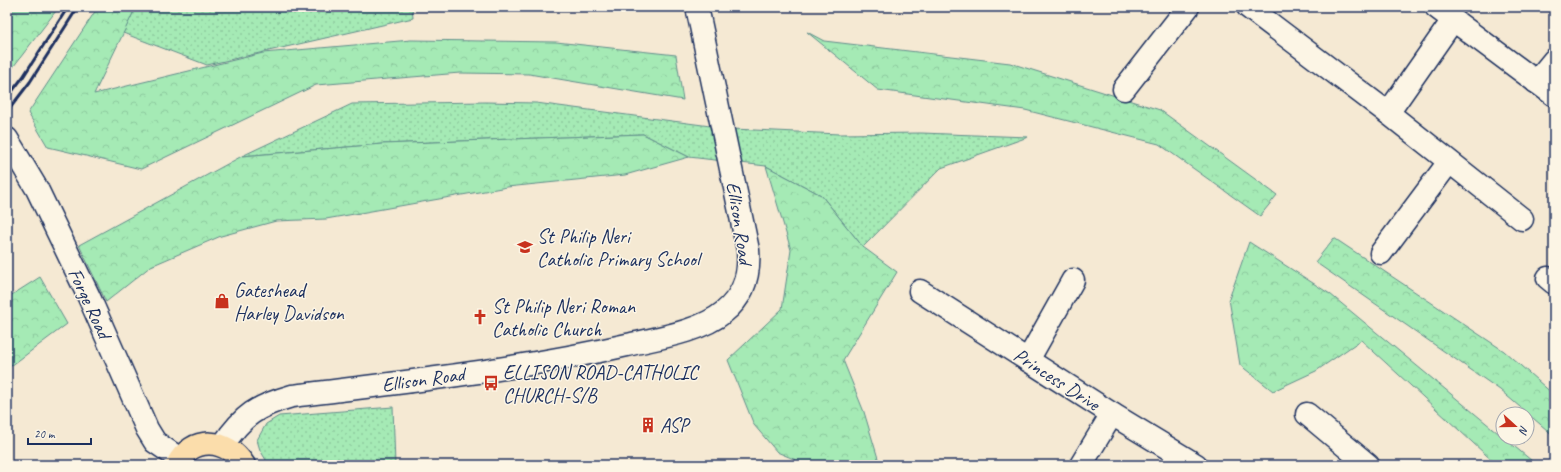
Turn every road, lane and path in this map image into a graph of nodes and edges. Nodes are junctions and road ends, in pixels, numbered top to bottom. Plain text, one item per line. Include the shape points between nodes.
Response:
1 (697, 7) edge
2 (1188, 7) edge
3 (1248, 7) edge
4 (1444, 13) edge
5 (1554, 60) edge
6 (1536, 82) junction
7 (1124, 89) dead end
8 (1554, 95) edge
9 (1388, 113) junction
10 (7, 139) edge
11 (1449, 162) junction
12 (1522, 219) dead end
13 (1381, 253) dead end
14 (1073, 280) dead end
15 (920, 291) dead end
16 (1028, 360) junction
17 (1112, 414) junction
18 (1307, 414) dead end
19 (223, 445) junction
20 (178, 462) edge
21 (1362, 463) edge
22 (244, 465) edge
23 (1081, 465) edge
24 (1196, 465) edge

1 - 19 street, Ellison Road via 748,250 748,273 745,284 736,300 723,313 686,331 595,352 446,377 292,396 270,402 242,420
2 - 7 street
3 - 9 street
4 - 6 street
4 - 9 street
5 - 6 street
6 - 8 street
9 - 11 street
10 - 20 street, Forge Road via 40,195 89,297 147,429 155,442
11 - 12 street
11 - 13 street
14 - 16 street
15 - 16 street, Princess Drive
16 - 17 street, Princess Drive
17 - 23 street
17 - 24 street, Princess Drive
18 - 21 street
19 - 20 main road via 204,444 186,452
19 - 22 main road via 232,450

